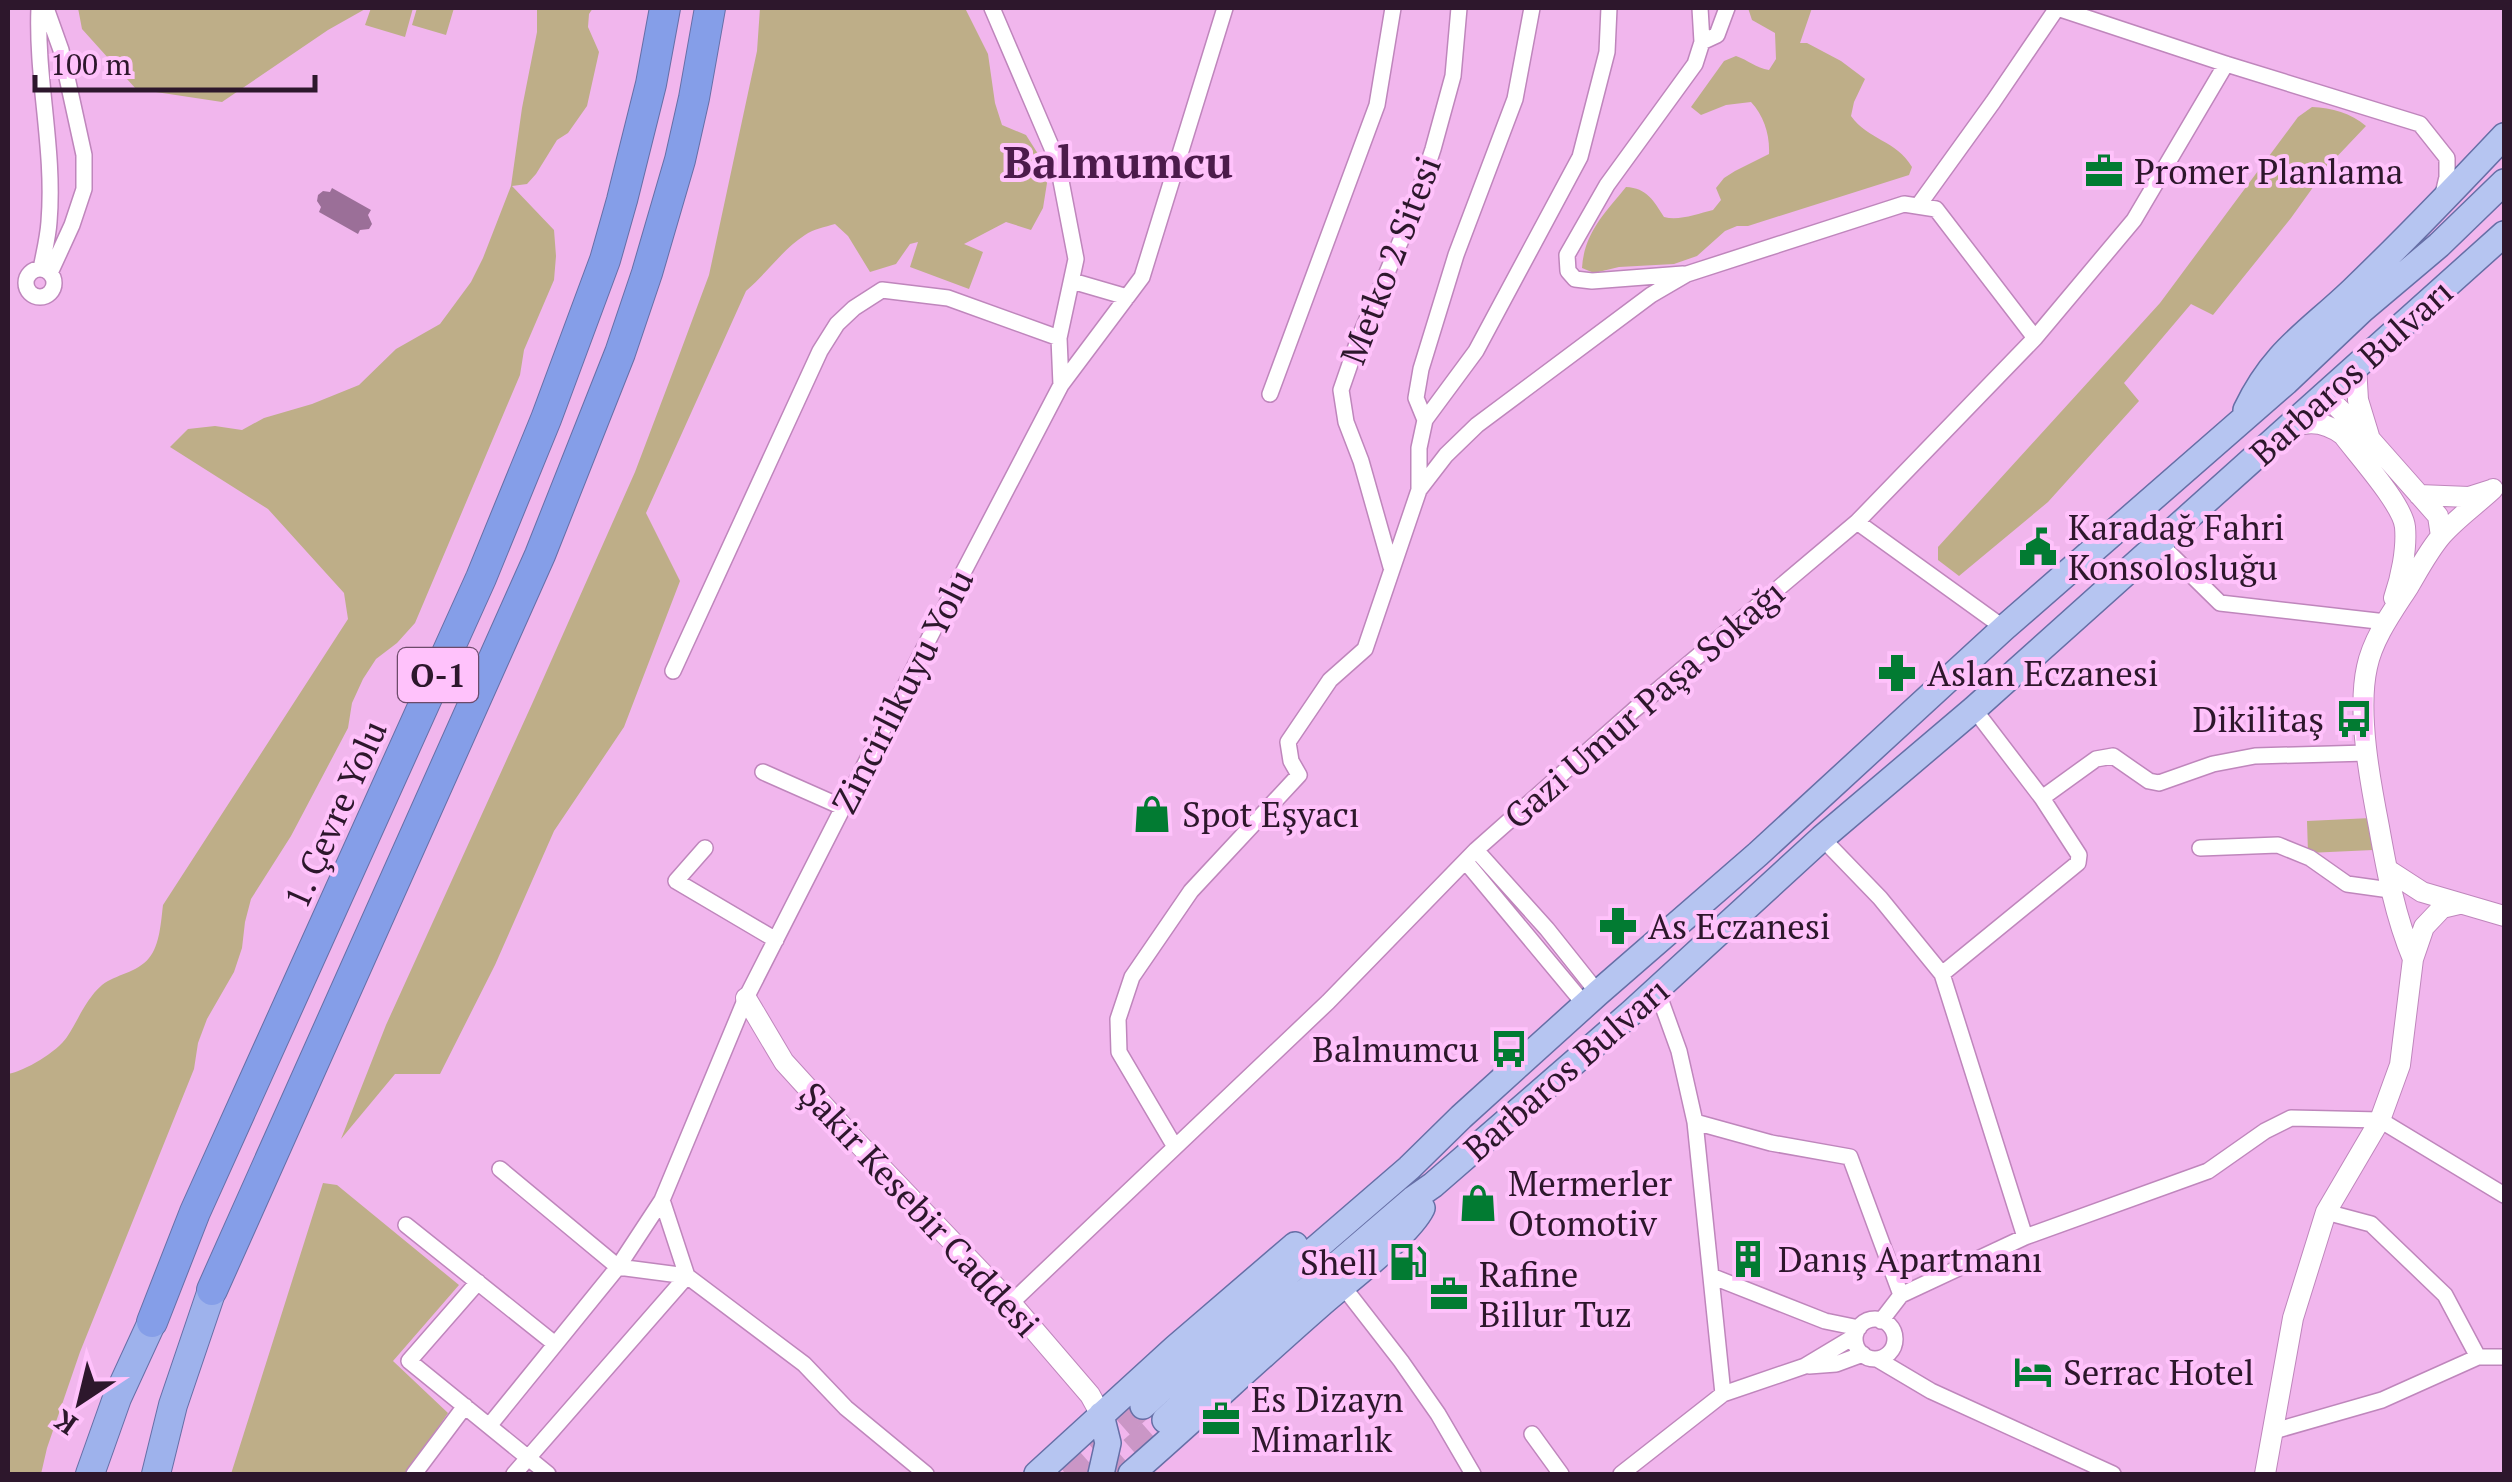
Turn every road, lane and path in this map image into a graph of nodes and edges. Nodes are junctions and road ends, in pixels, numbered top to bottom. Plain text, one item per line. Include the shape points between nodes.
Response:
1 (43, 8) edge
2 (664, 8) edge
3 (710, 8) edge
4 (992, 8) edge
5 (1225, 8) edge
6 (1394, 8) edge
7 (1459, 8) edge
8 (1532, 8) edge
9 (1610, 8) edge
10 (1700, 8) edge
11 (1728, 8) edge
12 (2057, 8) edge
13 (1702, 42) junction
14 (2226, 64) junction
15 (2504, 136) edge
16 (2504, 182) edge
17 (2440, 203) junction
18 (1918, 206) junction
19 (2504, 234) edge
20 (1687, 274) junction
21 (2364, 279) junction
22 (1072, 281) junction
23 (1127, 297) junction
24 (2362, 310) junction
25 (2400, 327) junction
26 (1059, 338) junction
27 (2034, 338) junction
28 (2356, 366) junction
29 (2286, 382) junction
30 (1061, 384) junction
31 (1270, 394) dead end
32 (2324, 394) junction
33 (1424, 420) junction
34 (2240, 423) junction
35 (2284, 431) junction
36 (2369, 438) junction
37 (2499, 487) edge
38 (1420, 490) junction
39 (2418, 495) junction
40 (1856, 522) junction
41 (2441, 536) junction
42 (2160, 544) junction
43 (1391, 567) junction
44 (2386, 622) junction
45 (2004, 628) junction
46 (673, 670) dead end
47 (1974, 709) junction
48 (2367, 753) junction
49 (763, 772) dead end
50 (2042, 798) junction
51 (842, 807) junction
52 (1822, 838) junction
53 (705, 848) dead end
54 (2200, 848) dead end
55 (1471, 856) junction
56 (2389, 880) junction
57 (1727, 881) junction
58 (2459, 904) junction
59 (2504, 916) edge
60 (1547, 930) junction
61 (776, 940) junction
62 (1534, 942) junction
63 (2413, 959) junction
64 (1942, 974) junction
65 (1657, 990) junction
66 (746, 998) junction
67 (1591, 999) junction
68 (1461, 1117) junction
69 (2380, 1120) junction
70 (1695, 1122) junction
71 (1176, 1147) junction
72 (500, 1169) dead end
73 (1433, 1185) junction
74 (2504, 1196) edge
75 (662, 1200) junction
76 (2326, 1212) junction
77 (406, 1225) dead end
78 (2025, 1237) junction
79 (618, 1267) junction
80 (687, 1276) junction
81 (1712, 1276) junction
82 (478, 1282) junction
83 (1342, 1285) junction
84 (212, 1290) joint
85 (1901, 1295) junction
86 (1011, 1303) junction
87 (1881, 1321) junction
88 (152, 1322) junction
89 (1857, 1332) junction
90 (555, 1344) junction
91 (1894, 1346) junction
92 (1870, 1357) junction
93 (2478, 1357) junction
94 (2504, 1357) edge
95 (1805, 1366) junction
96 (1930, 1391) junction
97 (1722, 1394) junction
98 (465, 1406) junction
99 (1143, 1406) tunnel mouth
100 (1101, 1415) junction
101 (1165, 1420) tunnel mouth
102 (489, 1426) junction
103 (2274, 1431) junction
104 (1532, 1434) dead end
105 (528, 1458) junction
106 (1638, 1470) edge
107 (90, 1474) edge
108 (110, 1474) edge
109 (156, 1474) edge
110 (414, 1474) edge
111 (514, 1474) edge
112 (548, 1474) edge
113 (926, 1474) edge
114 (1037, 1474) edge
115 (1101, 1474) edge
116 (1131, 1474) edge
117 (1473, 1474) edge
118 (1561, 1474) edge
119 (1621, 1474) edge
120 (2112, 1474) edge
121 (2266, 1474) edge

1 - 1 street via 61,50 84,155 84,189 46,271 50,176 38,38
2 - 88 highway, 1. Çevre Yolu / O-1 via 618,215 546,419
3 - 84 highway, O-1 via 680,160 620,353 533,572
4 - 22 street via 1057,160 1076,259
5 - 23 street, Zincirlikuyu Yolu via 1142,277
6 - 31 street via 1377,105
7 - 43 street, Metko 2 Sitesi via 1453,76 1432,150 1341,390
8 - 33 street, Metko 2 Sitesi via 1515,98 1421,368 1416,398
9 - 33 street via 1607,52 1580,157 1476,352
10 - 13 street
11 - 13 street via 1717,35
12 - 14 street
12 - 18 street
13 - 20 street via 1696,64 1606,185 1567,255 1575,279 1592,282
14 - 17 street via 2420,124 2447,158
14 - 27 street, Gazi Umur Paşa Sokağı via 2134,220
15 - 17 main road
16 - 24 main road, Barbaros Bulvarı
17 - 21 main road
18 - 20 street via 1904,204
18 - 27 street via 1936,209
19 - 25 main road, Barbaros Bulvarı
20 - 38 street via 1650,294 1478,424
21 - 24 main road via 2357,294
21 - 34 main road via 2276,360
22 - 23 street
22 - 26 street
23 - 30 street, Zincirlikuyu Yolu
24 - 25 main road
24 - 29 main road, Barbaros Bulvarı
25 - 28 main road, Barbaros Bulvarı
26 - 30 street
26 - 46 street via 948,298 882,290 854,308 820,350
27 - 40 street, Gazi Umur Paşa Sokağı
28 - 32 main road, Barbaros Bulvarı
28 - 36 street
29 - 32 main road
29 - 34 main road, Barbaros Bulvarı
30 - 51 street, Zincirlikuyu Yolu
32 - 35 main road, Barbaros Bulvarı
32 - 36 street
33 - 38 street, Metko 2 Sitesi
34 - 45 main road, Barbaros Bulvarı
35 - 42 main road, Barbaros Bulvarı
35 - 44 street via 2309,421 2332,427 2399,508 2404,549
36 - 39 street
37 - 39 street via 2469,496
37 - 41 street
38 - 43 street
39 - 41 street via 2438,516
40 - 45 street
40 - 55 street, Gazi Umur Paşa Sokağı
41 - 44 street
42 - 44 street via 2220,604
42 - 47 main road, Barbaros Bulvarı
43 - 71 street via 1364,649 1330,680 1288,742 1298,775 1191,891 1132,978 1118,1019 1119,1052
44 - 48 street via 2367,666
45 - 57 main road, Barbaros Bulvarı
47 - 50 street
47 - 52 main road, Barbaros Bulvarı
48 - 50 street via 2255,756 2159,783 2113,756 2096,759
48 - 56 street
49 - 51 street
50 - 64 street via 2078,863
51 - 61 street, Zincirlikuyu Yolu
52 - 64 street
52 - 65 main road, Barbaros Bulvarı
53 - 61 street via 676,881
54 - 56 street via 2278,845 2346,884
55 - 60 street
55 - 62 street
55 - 71 street, Gazi Umur Paşa Sokağı
56 - 58 street
56 - 63 street
57 - 65 main road via 1655,966 1651,979
57 - 67 main road, Barbaros Bulvarı
58 - 59 street
58 - 63 street via 2442,908 2424,926
60 - 62 street
60 - 67 street
61 - 66 street, Zincirlikuyu Yolu
62 - 67 street
63 - 69 street via 2400,1065
64 - 78 street
65 - 70 street
65 - 73 main road, Barbaros Bulvarı
66 - 75 street, Zincirlikuyu Yolu
66 - 86 street, Şakir Kesebir Caddesi via 784,1062
67 - 68 main road, Barbaros Bulvarı
68 - 99 main road, Barbaros Bulvarı
68 - 100 main road, Barbaros Bulvarı via 1396,1160
69 - 74 street
69 - 76 street
69 - 78 street via 2291,1118 2208,1172
70 - 81 street
70 - 85 street via 1850,1157
71 - 86 street, Gazi Umur Paşa Sokağı
72 - 79 street
73 - 83 main road, Barbaros Bulvarı via 1418,1216
73 - 101 main road, Barbaros Bulvarı
75 - 79 street, Zincirlikuyu Yolu
75 - 80 street
76 - 93 street via 2371,1224 2445,1295
76 - 103 street via 2293,1318
77 - 82 street
78 - 85 street
79 - 80 street
79 - 90 street, Zincirlikuyu Yolu
80 - 105 street
80 - 113 street via 804,1364
81 - 89 street
81 - 97 street
82 - 90 street
82 - 98 street via 410,1361
83 - 116 main road, Barbaros Bulvarı
83 - 117 street via 1402,1361
84 - 109 highway, O-1
85 - 87 street
86 - 100 street, Şakir Kesebir Caddesi
87 - 89 street via 1868,1321
87 - 91 street via 1892,1330
88 - 107 highway
88 - 108 highway, 1. Çevre Yolu / O-1
89 - 92 street via 1858,1350
89 - 95 street
90 - 102 street, Zincirlikuyu Yolu
91 - 92 street via 1884,1357
91 - 96 street
92 - 95 street
92 - 96 street
93 - 94 street
93 - 103 street via 2382,1400
95 - 97 street
96 - 120 street
97 - 106 street
98 - 102 street
98 - 110 street
100 - 114 main road, Barbaros Bulvarı
100 - 115 main road via 1108,1443
102 - 105 street
103 - 121 street
104 - 118 street
105 - 111 street
105 - 112 street
106 - 119 street

